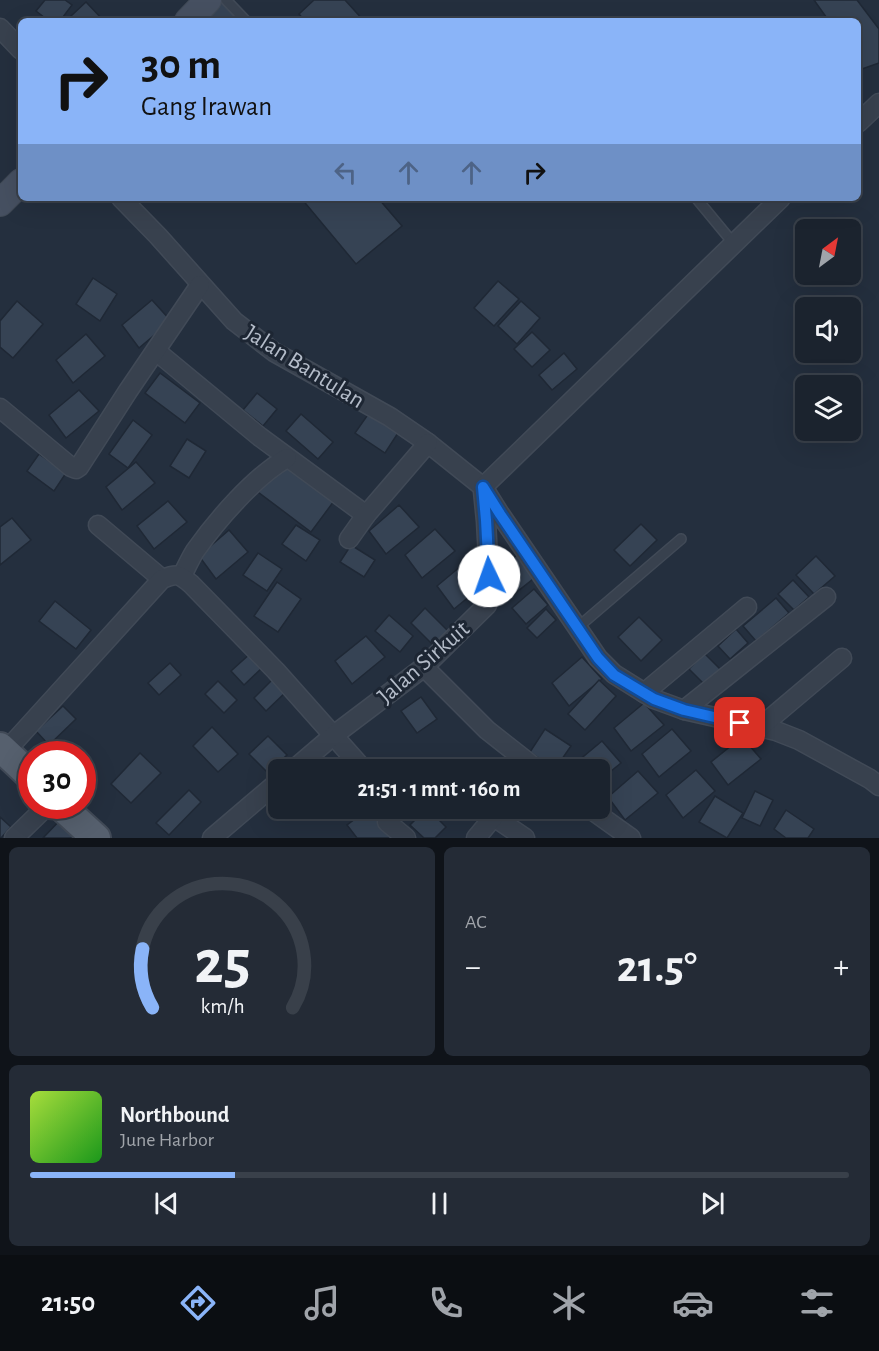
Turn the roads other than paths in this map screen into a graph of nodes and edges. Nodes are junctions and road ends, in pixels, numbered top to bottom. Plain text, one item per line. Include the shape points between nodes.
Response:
1 (208, 0) edge
2 (226, 0) edge
3 (191, 18) edge
4 (243, 18) edge
5 (0, 28) edge
6 (18, 47) edge
7 (879, 103) edge
8 (861, 120) edge
9 (18, 185) edge
10 (124, 201) edge
11 (698, 201) edge
12 (778, 201) edge
13 (0, 203) edge
14 (734, 244) junction
15 (200, 285) junction
16 (156, 351) junction
17 (0, 408) edge
18 (428, 443) junction
19 (287, 458) junction
20 (483, 487) junction
21 (366, 514) junction
22 (98, 525) dead end
23 (349, 539) dead end
24 (681, 539) dead end
25 (182, 576) junction
26 (162, 579) junction
27 (826, 597) dead end
28 (747, 607) dead end
29 (578, 628) junction
30 (842, 658) dead end
31 (424, 667) junction
32 (644, 693) junction
33 (684, 710) junction
34 (759, 728) junction
35 (334, 735) junction
36 (2, 749) edge
37 (306, 759) edge
38 (355, 759) edge
39 (524, 759) edge
40 (18, 764) edge
41 (876, 778) edge
42 (268, 790) edge
43 (34, 819) edge
44 (75, 819) edge
45 (390, 819) edge
46 (493, 819) edge
47 (504, 819) edge
48 (604, 819) edge
49 (14, 838) edge
50 (96, 838) edge
51 (212, 838) edge
52 (406, 838) edge
53 (476, 838) edge
54 (525, 838) edge
55 (631, 838) edge

1 - 3 main road
2 - 4 lane
5 - 6 street
7 - 8 street
9 - 13 main road
10 - 15 street, Jalan Bantulan
11 - 14 lane
12 - 14 street
14 - 20 street
15 - 16 street
15 - 18 street, Jalan Bantulan via 234,321 274,352 390,417
16 - 17 street via 76,469
16 - 19 street
18 - 20 street, Jalan Bantulan
18 - 21 street
19 - 21 street
19 - 25 street via 232,506 194,553
20 - 29 street, Jalan Bantulan
20 - 31 street, Jalan Sirkuit via 490,594 487,605
21 - 23 street
22 - 26 street
24 - 29 lane
25 - 26 street
25 - 35 street
26 - 36 street
27 - 33 street
28 - 32 street
29 - 32 street, Jalan Bantulan via 614,675
30 - 34 street
31 - 35 street, Jalan Sirkuit
31 - 39 street
32 - 33 street, Jalan Bantulan
33 - 34 street, Jalan Bantulan
34 - 41 street, Jalan Bantulan via 799,740
35 - 37 street, Jalan Sirkuit
35 - 38 street
36 - 40 main road
42 - 51 street
43 - 49 street
44 - 50 main road
45 - 52 street via 387,822
46 - 53 street
47 - 54 street
48 - 55 street

